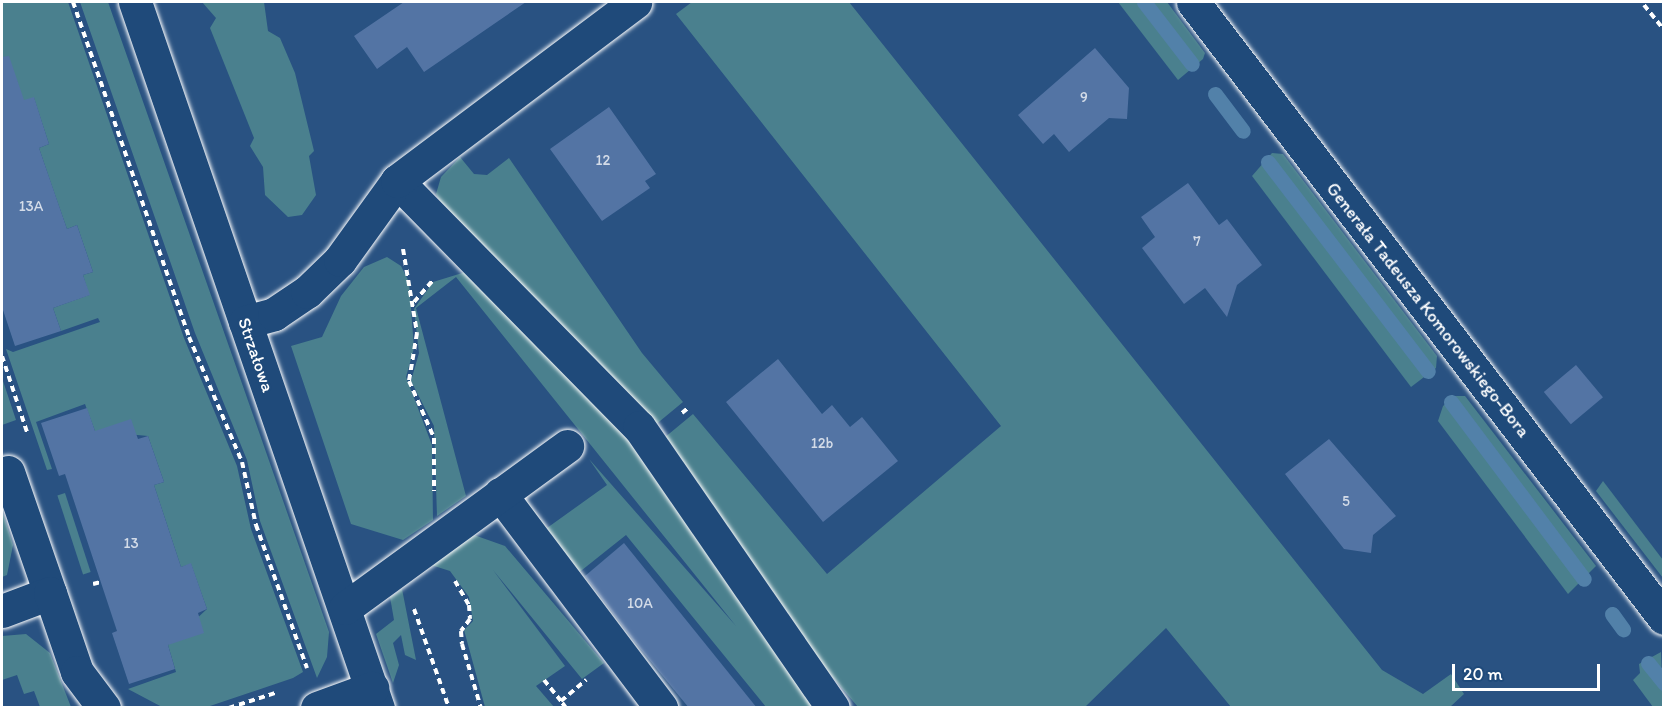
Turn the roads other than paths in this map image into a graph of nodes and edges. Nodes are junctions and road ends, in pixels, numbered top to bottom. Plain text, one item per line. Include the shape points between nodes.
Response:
1 (135, 2) edge
2 (635, 2) edge
3 (1193, 2) edge
4 (393, 186) junction
5 (245, 322) junction
6 (567, 446) dead end
7 (8, 471) dead end
8 (500, 494) junction
9 (50, 593) junction
10 (345, 608) junction
11 (2, 611) edge
12 (1664, 618) edge
13 (375, 698) edge
14 (318, 707) edge
15 (104, 708) edge
16 (661, 708) edge
17 (833, 708) edge

1 - 5 street, Strzałowa
2 - 4 street
3 - 12 street, Generała Tadeusza Komorowskiego-Bora
4 - 5 street via 326,275 274,314
4 - 17 street via 639,427
5 - 10 street, Strzałowa
6 - 8 street
7 - 9 street
8 - 10 street
8 - 16 street
9 - 11 street
9 - 15 street via 77,672
10 - 13 street, Strzałowa
13 - 14 street

